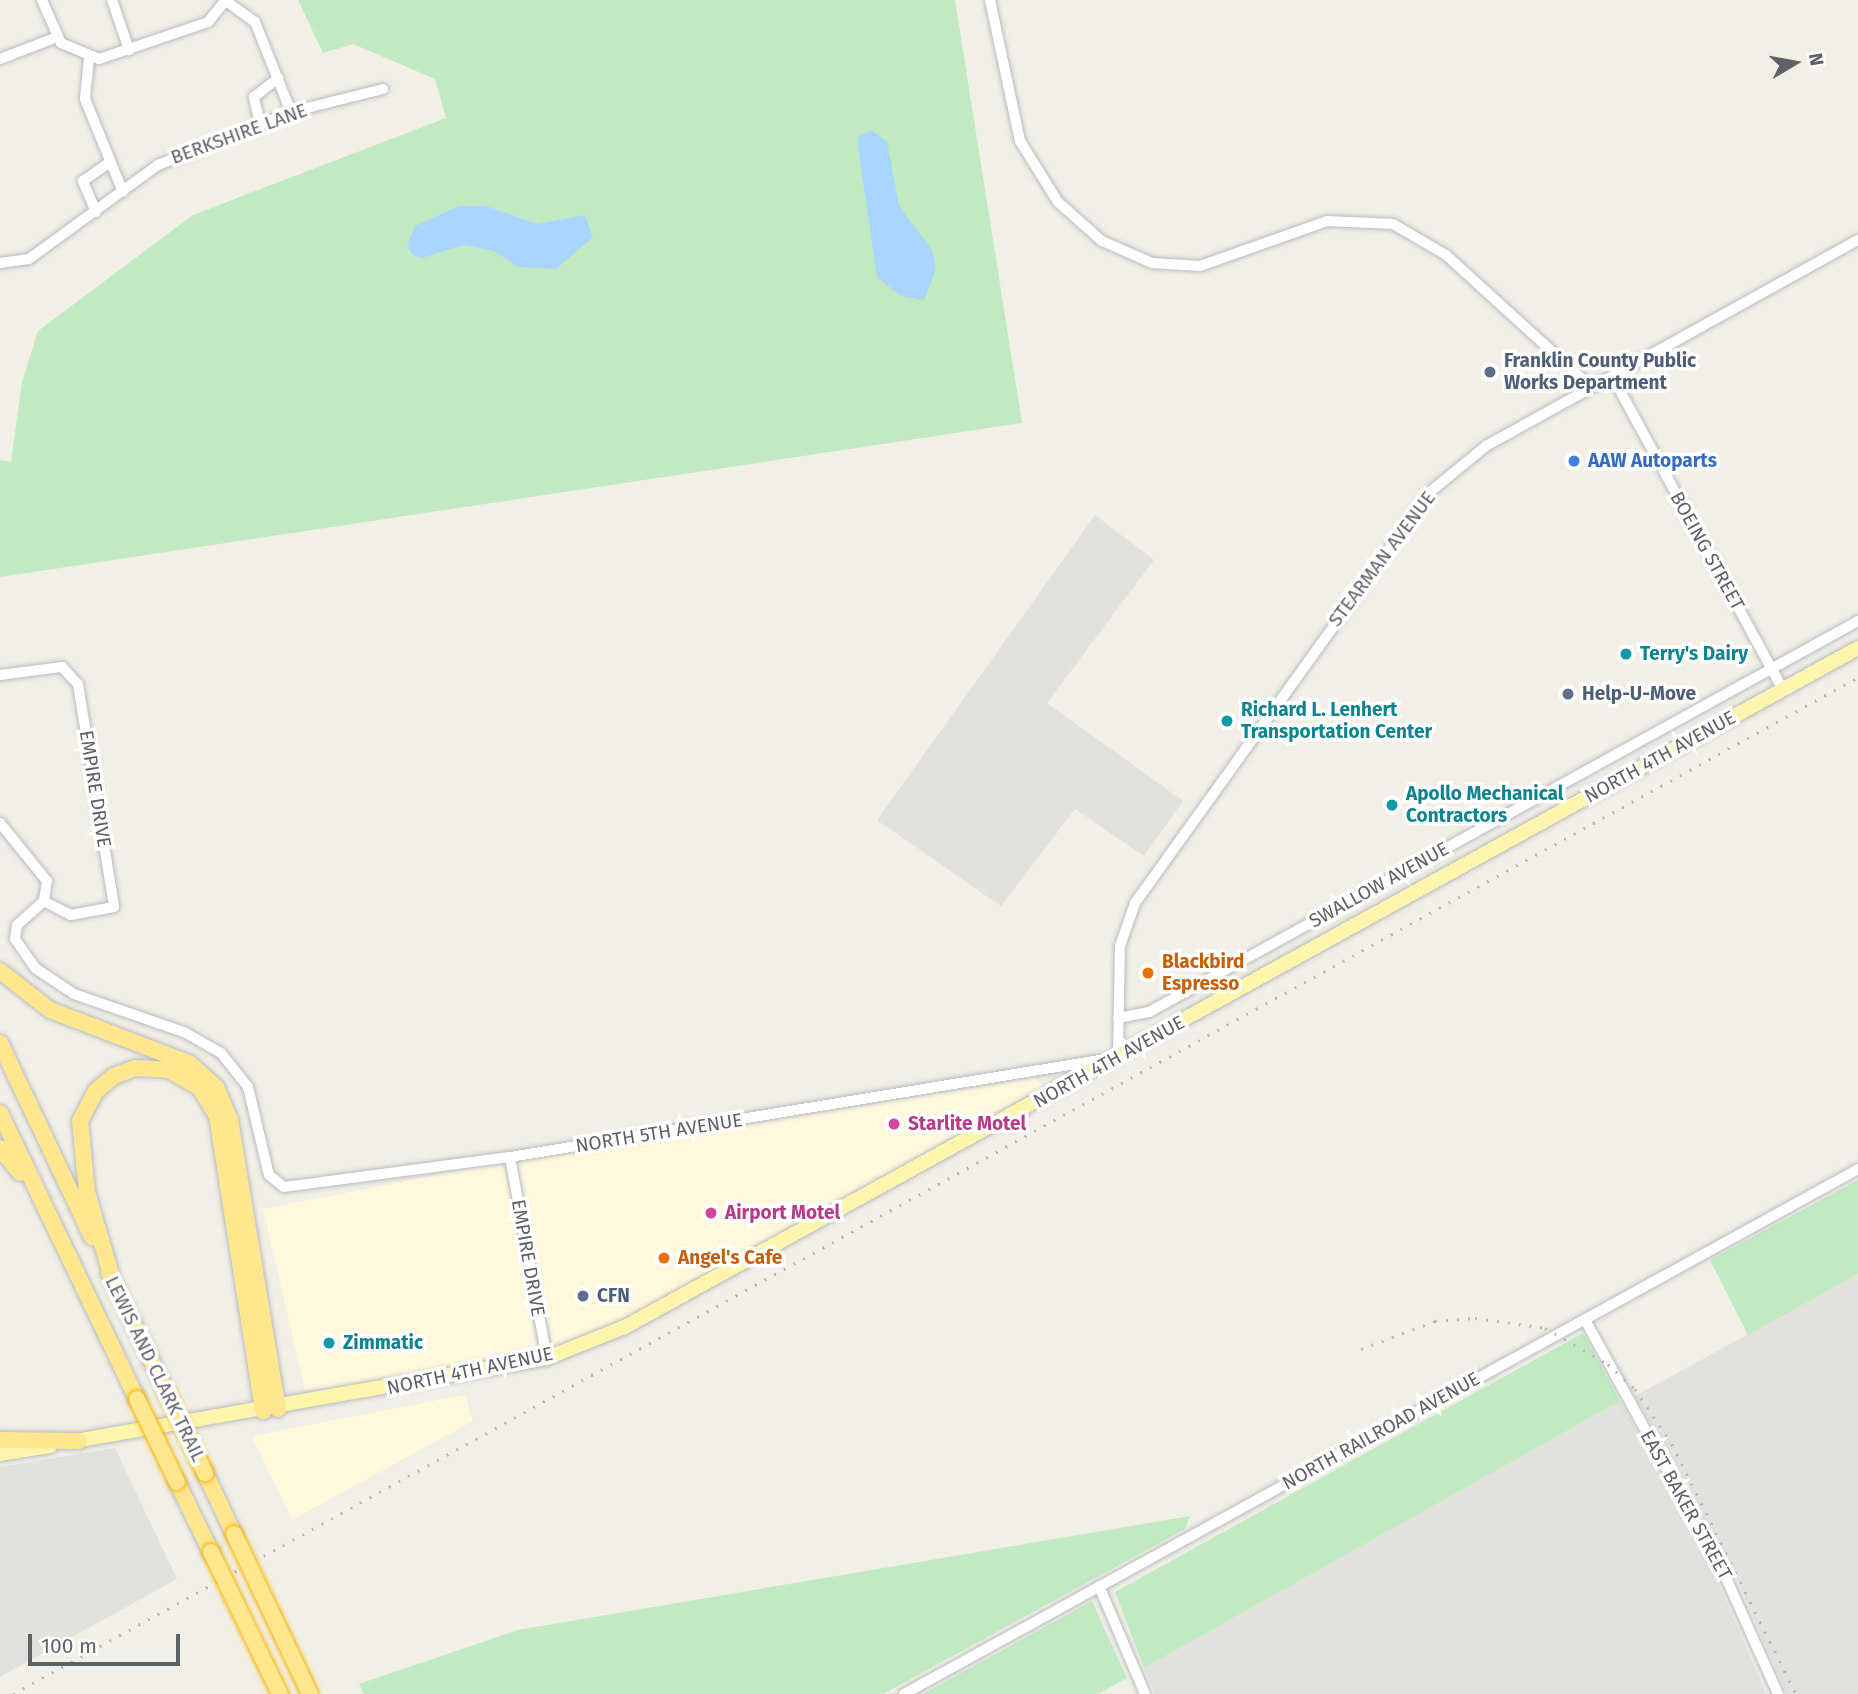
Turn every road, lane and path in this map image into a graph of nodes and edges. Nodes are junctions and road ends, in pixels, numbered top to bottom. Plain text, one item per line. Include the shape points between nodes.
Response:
1 (42, 0) edge
2 (112, 0) edge
3 (990, 0) edge
4 (226, 1) edge
5 (57, 37) junction
6 (129, 50) junction
7 (89, 58) junction
8 (0, 59) edge
9 (278, 78) junction
10 (383, 89) dead end
11 (291, 112) junction
12 (260, 124) junction
13 (107, 164) junction
14 (123, 192) junction
15 (96, 212) junction
16 (1858, 240) edge
17 (0, 263) edge
18 (1612, 376) junction
19 (1591, 387) junction
20 (1858, 621) edge
21 (1858, 648) edge
22 (1771, 668) junction
23 (0, 675) edge
24 (1783, 689) junction
25 (1580, 774) junction
26 (1591, 795) junction
27 (0, 823) edge
28 (44, 901) junction
29 (106, 909) junction
30 (108, 922) dead end
31 (0, 971) edge
32 (1118, 1018) junction
33 (0, 1043) edge
34 (1118, 1057) junction
35 (0, 1113) edge
36 (0, 1148) edge
37 (510, 1157) junction
38 (1858, 1169) edge
39 (55, 1228) junction
40 (113, 1281) junction
41 (1585, 1320) junction
42 (547, 1358) junction
43 (270, 1410) junction
44 (0, 1440) edge
45 (79, 1441) junction
46 (0, 1454) edge
47 (1098, 1586) junction
48 (279, 1694) edge
49 (310, 1694) edge
50 (904, 1694) edge
51 (1145, 1694) edge
52 (1777, 1694) edge

1 - 5 street
2 - 6 street
3 - 19 street via 1020,141 1058,202 1102,241 1152,263 1200,266 1327,221 1394,225 1446,255
4 - 6 street via 208,22
4 - 9 street via 255,22
5 - 7 street
5 - 8 street
6 - 7 street
7 - 13 street via 82,88
9 - 11 street
9 - 12 street via 254,97
10 - 11 street, BERKSHIRE LANE
11 - 12 street, BERKSHIRE LANE
12 - 14 street, BERKSHIRE LANE via 158,165
13 - 14 street
13 - 15 street via 83,181
14 - 15 street, BERKSHIRE LANE
15 - 17 street, BERKSHIRE LANE via 29,259
16 - 18 street, STEARMAN AVENUE
18 - 19 street, STEARMAN AVENUE
18 - 22 street, BOEING STREET
19 - 32 street, STEARMAN AVENUE via 1471,455 1419,505 1135,903 1120,946
20 - 22 street, SWALLOW AVENUE
21 - 24 main road, NORTH 4TH AVENUE
22 - 24 street, BOEING STREET
22 - 25 street, SWALLOW AVENUE
23 - 29 street, EMPIRE DRIVE via 62,667 76,678 114,907
24 - 26 main road, NORTH 4TH AVENUE
25 - 26 street
25 - 32 street, SWALLOW AVENUE via 1149,1012
26 - 34 main road, NORTH 4TH AVENUE
27 - 28 street via 45,874
28 - 29 street via 71,915
28 - 37 street, NORTH 5TH AVENUE via 17,925 15,939 35,968 74,994 210,1045 240,1075 256,1110 269,1175 284,1187
29 - 30 street
31 - 43 highway via 50,1010 189,1063 216,1087 230,1120
32 - 34 street, STEARMAN AVENUE
33 - 40 highway, LEWIS AND CLARK TRAIL
34 - 37 street, NORTH 5TH AVENUE
34 - 42 main road, NORTH 4TH AVENUE via 625,1327
35 - 39 highway, LEWIS AND CLARK TRAIL
36 - 39 highway
37 - 42 street, EMPIRE DRIVE
38 - 41 street, NORTH RAILROAD AVENUE
39 - 48 highway, LEWIS AND CLARK TRAIL, bridge
40 - 43 highway via 87,1192 80,1121 96,1091 114,1076 135,1068 169,1070 199,1087 219,1124
40 - 49 highway, LEWIS AND CLARK TRAIL, bridge
41 - 47 street, NORTH RAILROAD AVENUE
41 - 52 street, EAST BAKER STREET via 1723,1571
42 - 43 main road, NORTH 4TH AVENUE
43 - 45 main road, NORTH 4TH AVENUE
44 - 45 highway
45 - 46 main road, NORTH 4TH AVENUE
47 - 50 street, NORTH RAILROAD AVENUE
47 - 51 street

